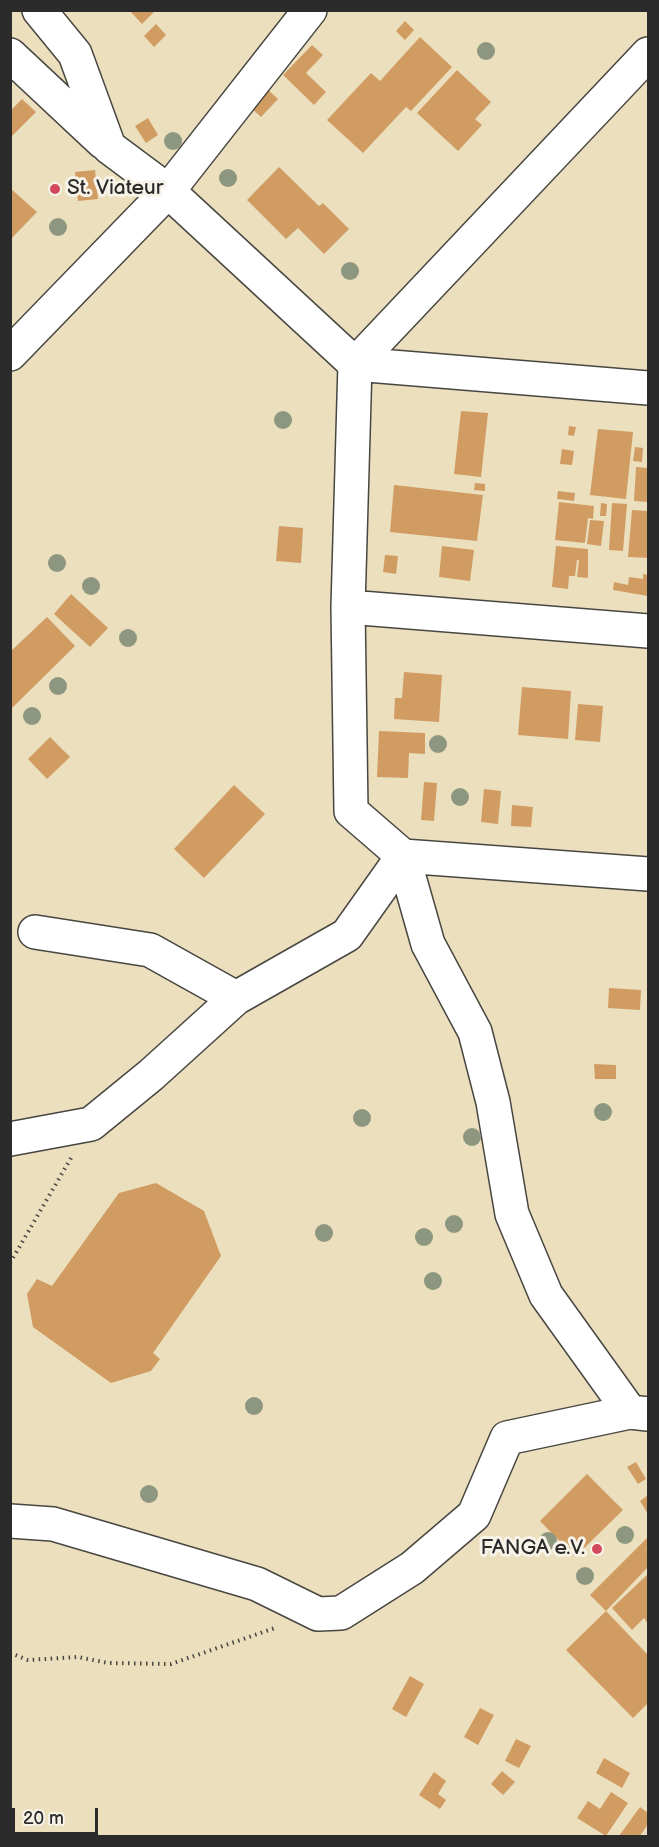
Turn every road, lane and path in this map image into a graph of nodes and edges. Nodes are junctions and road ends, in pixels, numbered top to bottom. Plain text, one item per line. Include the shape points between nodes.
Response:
1 (39, 10) edge
2 (310, 10) edge
3 (648, 54) edge
4 (10, 55) edge
5 (109, 147) junction
6 (168, 191) junction
7 (10, 354) edge
8 (355, 364) junction
9 (648, 388) edge
10 (348, 607) junction
11 (648, 631) edge
12 (403, 856) junction
13 (648, 874) edge
14 (35, 932) dead end
15 (236, 998) junction
16 (91, 1124) junction
17 (10, 1139) edge
18 (10, 1158) edge
19 (10, 1263) edge
20 (639, 1413) edge
21 (10, 1521) edge
22 (318, 1614) junction
23 (10, 1653) edge

1 - 5 street via 75,54
2 - 6 street
3 - 8 street
4 - 5 street
5 - 6 street
6 - 7 street
6 - 8 street
8 - 9 street
8 - 10 street
10 - 11 street
10 - 12 street via 351,811
12 - 13 street
12 - 15 street via 347,935
12 - 20 street via 428,944 475,1032 493,1102 512,1214 546,1295
14 - 15 street via 150,950
15 - 16 street
16 - 17 street
16 - 18 street
16 - 19 path
20 - 22 street via 507,1438 474,1515 412,1568 350,1608 341,1613
21 - 22 street via 53,1524 257,1584
22 - 23 path via 171,1664 108,1663 78,1657 28,1660

